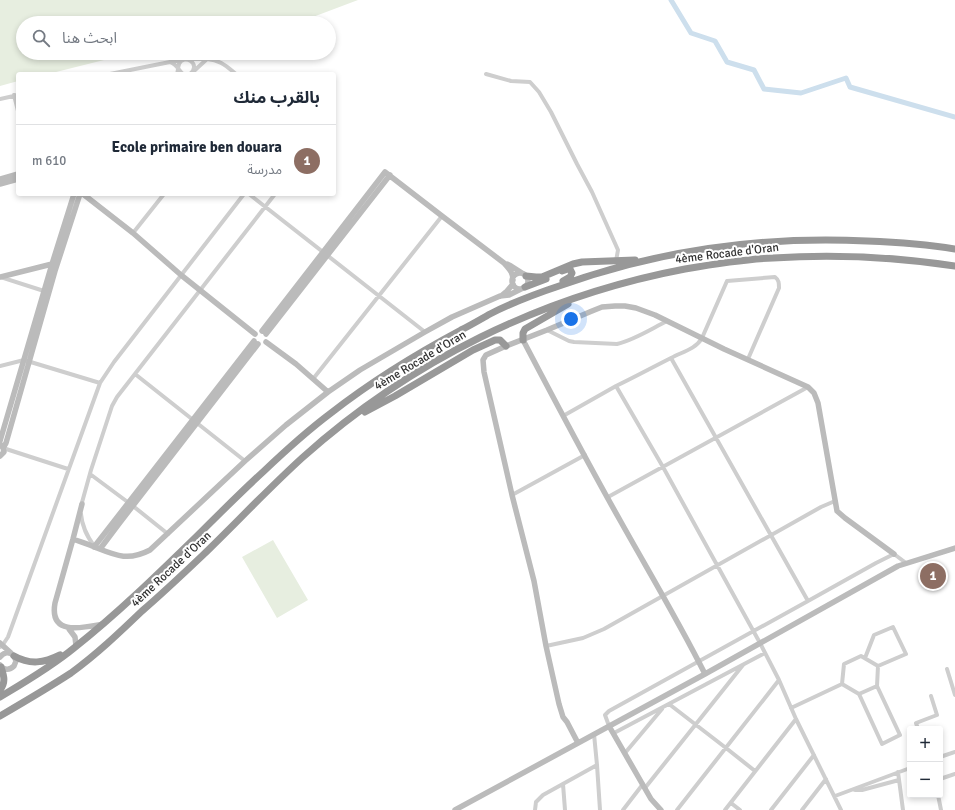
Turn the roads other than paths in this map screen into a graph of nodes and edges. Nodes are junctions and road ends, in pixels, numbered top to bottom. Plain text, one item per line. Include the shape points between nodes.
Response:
1 (181, 60) edge
2 (184, 60) edge
3 (190, 60) edge
4 (206, 60) edge
5 (216, 60) edge
6 (170, 62) junction
7 (179, 69) junction
8 (120, 72) edge
9 (178, 72) edge
10 (181, 72) edge
11 (192, 72) edge
12 (193, 72) edge
13 (234, 72) edge
14 (486, 74) dead end
15 (16, 95) edge
16 (0, 99) edge
17 (16, 174) edge
18 (0, 178) edge
19 (16, 180) edge
20 (0, 184) edge
21 (73, 196) edge
22 (79, 196) edge
23 (87, 196) edge
24 (162, 196) edge
25 (242, 196) edge
26 (251, 196) edge
27 (273, 196) edge
28 (265, 206) junction
29 (442, 216) junction
30 (133, 233) junction
31 (955, 249) edge
32 (325, 254) junction
33 (653, 258) junction
34 (616, 261) junction
35 (504, 263) junction
36 (54, 265) junction
37 (955, 266) edge
38 (181, 275) junction
39 (524, 275) junction
40 (0, 277) edge
41 (513, 282) junction
42 (524, 288) junction
43 (200, 290) junction
44 (548, 290) junction
45 (44, 291) junction
46 (584, 295) junction
47 (379, 296) junction
48 (500, 296) junction
49 (667, 321) junction
50 (547, 330) junction
51 (264, 332) junction
52 (425, 332) junction
53 (255, 334) junction
54 (702, 338) junction
55 (523, 340) junction
56 (266, 342) junction
57 (256, 343) junction
58 (506, 346) junction
59 (671, 358) junction
60 (748, 359) junction
61 (27, 361) junction
62 (0, 366) edge
63 (135, 374) junction
64 (313, 379) junction
65 (100, 383) junction
66 (616, 386) junction
67 (808, 387) junction
68 (328, 392) junction
69 (563, 416) junction
70 (195, 421) junction
71 (342, 425) junction
72 (716, 437) junction
73 (0, 441) edge
74 (2, 446) edge
75 (1, 456) edge
76 (585, 456) junction
77 (245, 461) junction
78 (0, 463) edge
79 (663, 466) junction
80 (68, 469) junction
81 (90, 474) junction
82 (512, 495) junction
83 (608, 497) junction
84 (835, 501) junction
85 (82, 504) junction
86 (131, 505) junction
87 (168, 534) junction
88 (771, 535) junction
89 (73, 539) junction
90 (97, 548) junction
91 (955, 548) edge
92 (894, 554) junction
93 (906, 563) junction
94 (717, 566) junction
95 (662, 596) junction
96 (808, 601) junction
97 (104, 624) junction
98 (69, 629) junction
99 (753, 631) junction
100 (760, 643) junction
101 (1, 646) edge
102 (546, 646) junction
103 (75, 648) junction
104 (765, 653) junction
105 (12, 654) junction
106 (0, 657) edge
107 (866, 658) junction
108 (699, 661) junction
109 (745, 663) junction
110 (1, 666) edge
111 (878, 666) junction
112 (947, 668) dead end
113 (705, 674) junction
114 (779, 680) junction
115 (842, 684) junction
116 (877, 686) junction
117 (0, 690) edge
118 (860, 694) junction
119 (955, 695) edge
120 (931, 696) dead end
121 (0, 697) edge
122 (669, 704) junction
123 (663, 707) junction
124 (791, 708) junction
125 (0, 716) edge
126 (796, 719) junction
127 (696, 725) junction
128 (609, 726) junction
129 (917, 726) edge
130 (614, 733) junction
131 (594, 734) junction
132 (578, 743) junction
133 (726, 748) junction
134 (955, 752) edge
135 (625, 753) junction
136 (814, 755) junction
137 (943, 756) edge
138 (597, 765) junction
139 (907, 769) edge
140 (755, 772) junction
141 (898, 772) junction
142 (955, 774) edge
143 (943, 777) edge
144 (826, 779) junction
145 (899, 780) junction
146 (563, 784) junction
147 (644, 786) junction
148 (853, 789) junction
149 (835, 796) junction
150 (939, 798) edge
151 (731, 803) junction
152 (455, 810) edge
153 (535, 810) edge
154 (565, 810) edge
155 (600, 810) edge
156 (623, 810) edge
157 (661, 810) edge
158 (677, 810) edge
159 (725, 810) edge
160 (740, 810) edge
161 (771, 810) edge
162 (802, 810) edge
163 (841, 810) edge
164 (903, 810) edge
165 (941, 810) edge

1 - 6 street
2 - 7 street via 179,64
3 - 11 street via 193,63
4 - 12 street
5 - 13 street
6 - 7 street
6 - 8 street
7 - 9 street
7 - 10 street
14 - 34 street via 511,81 530,82 539,92 592,192 618,250
15 - 16 street
17 - 18 street
19 - 20 street
21 - 36 street
22 - 36 street
23 - 30 street
24 - 30 street
25 - 38 street
26 - 28 street
27 - 28 street
28 - 32 street
28 - 43 street
29 - 32 street via 387,173
29 - 35 street
29 - 47 street
30 - 38 street
31 - 33 highway, 4ème Rocade d'Oran via 888,242 791,240 727,245
32 - 47 street
32 - 51 street
33 - 34 highway
33 - 44 highway, 4ème Rocade d'Oran
34 - 39 highway via 582,262 542,277
35 - 39 street
35 - 41 street via 512,274
36 - 40 street
36 - 45 street
36 - 61 street
37 - 46 highway, 4ème Rocade d'Oran via 878,258 771,258 675,271
38 - 43 street
38 - 65 street
39 - 41 street via 515,275
39 - 42 street via 528,283
40 - 45 street
41 - 42 street via 516,288
41 - 48 street
42 - 44 highway via 564,270 571,271 570,277
42 - 48 street
43 - 53 street
43 - 63 street
44 - 97 highway, 4ème Rocade d'Oran via 490,314 435,344 376,380 329,414 263,471
45 - 61 street
46 - 55 highway via 529,325 524,331
46 - 71 highway, 4ème Rocade d'Oran via 533,313 451,352 405,380
47 - 52 street
47 - 64 street
48 - 52 street
49 - 50 street via 636,308 615,306 602,307
49 - 50 street via 617,344 569,341
49 - 54 street
50 - 55 street
51 - 53 street via 258,331
51 - 56 street
52 - 68 street
53 - 57 street
54 - 59 street via 692,348
54 - 60 street
54 - 60 street via 727,281 775,277 778,279 779,288
55 - 58 street
55 - 69 street
56 - 57 street
56 - 64 street
57 - 70 street
58 - 71 highway via 500,340 495,340 473,350
58 - 82 street via 486,355 483,365
59 - 66 street
59 - 72 street
60 - 67 street
61 - 62 street
61 - 65 street
61 - 73 street
61 - 74 street via 6,443
63 - 70 street
63 - 81 street via 112,406
64 - 68 street
65 - 80 street
66 - 69 street
66 - 79 street
67 - 72 street
67 - 84 street via 818,403
68 - 77 street
69 - 76 street
70 - 77 street
70 - 86 street
71 - 125 highway, 4ème Rocade d'Oran via 279,479 111,641 71,673
72 - 79 street
72 - 88 street
74 - 75 street via 4,452
74 - 80 street
75 - 78 street
76 - 82 street
76 - 83 street
77 - 87 street
79 - 83 street
79 - 94 street
80 - 101 street via 8,637
81 - 85 street
81 - 86 street
82 - 102 street via 534,581
83 - 95 street
84 - 88 street
84 - 92 street via 839,514
85 - 89 street
85 - 90 street via 81,523
86 - 87 street
86 - 90 street
87 - 90 street via 150,550 134,556 116,556
88 - 94 street
88 - 96 street
89 - 90 street
89 - 98 street via 54,609 57,621
91 - 93 street
92 - 93 street
92 - 96 street
93 - 100 street
94 - 95 street
94 - 99 street
95 - 102 street via 595,633
95 - 108 street
96 - 99 street
97 - 98 street
97 - 103 highway, 4ème Rocade d'Oran
98 - 103 street via 75,637
99 - 100 street
99 - 108 street
100 - 104 street
100 - 113 street
101 - 105 street
102 - 132 street via 558,704
103 - 105 highway via 37,662 21,660
103 - 121 highway, 4ème Rocade d'Oran
104 - 109 street
104 - 114 street
105 - 106 street via 6,653
105 - 110 street via 16,664 6,670
107 - 111 street
107 - 111 street via 874,635 892,627 906,654
107 - 115 street via 861,656 844,664
108 - 113 street
108 - 128 street via 609,711 604,715
109 - 122 street
109 - 127 street
110 - 117 highway via 5,679
111 - 116 street
112 - 119 street
113 - 128 street
114 - 124 street
114 - 133 street
115 - 118 street
115 - 124 street
116 - 118 street
116 - 118 street via 900,735 882,744
120 - 129 street via 937,715 916,723
122 - 123 street
122 - 127 street
123 - 130 street
123 - 135 street
124 - 126 street
126 - 136 street
126 - 140 street
127 - 133 street
127 - 147 street
128 - 130 street
128 - 131 street
130 - 135 street
131 - 132 street
131 - 138 street
132 - 152 street
133 - 140 street
133 - 158 street
134 - 137 street
135 - 147 street
136 - 144 street
136 - 161 street
138 - 146 street
138 - 155 street
139 - 141 street
140 - 151 street
141 - 145 street
141 - 148 street
142 - 143 street
144 - 149 street
144 - 162 street
145 - 148 street via 862,790
145 - 164 street
146 - 153 street via 543,795 536,802
146 - 154 street
147 - 156 street
147 - 157 street
148 - 149 street
149 - 163 street
150 - 165 street
151 - 159 street
151 - 160 street

